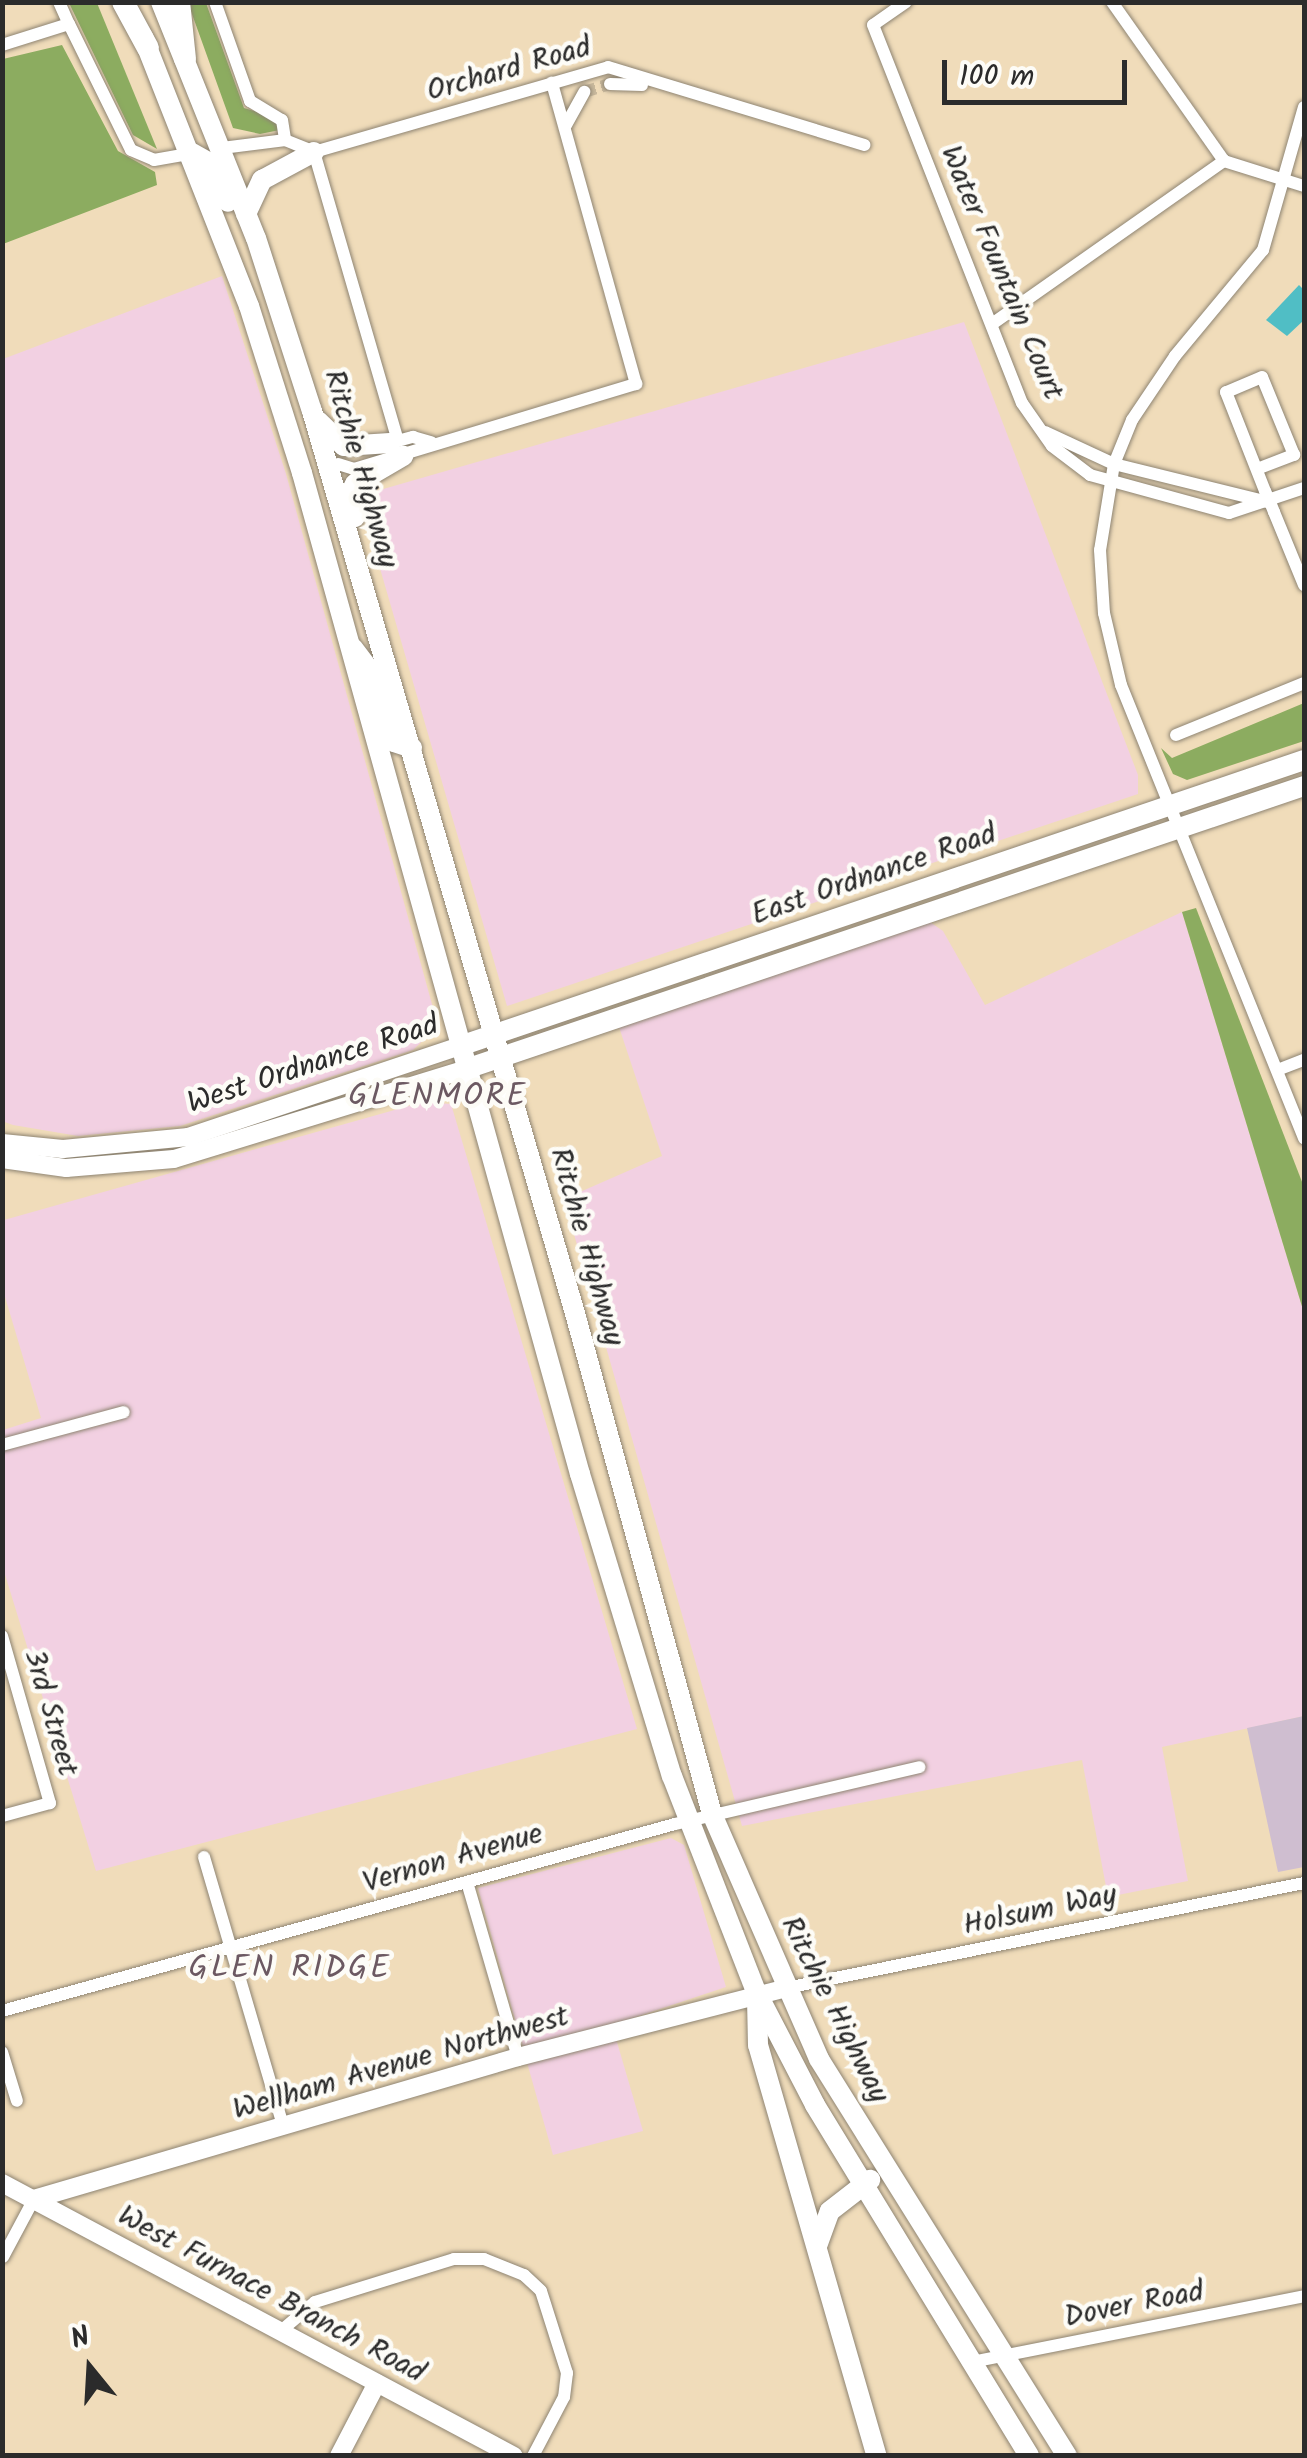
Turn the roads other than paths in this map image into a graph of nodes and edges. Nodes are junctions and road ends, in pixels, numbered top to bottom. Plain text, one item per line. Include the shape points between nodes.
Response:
1 (59, 2) edge
2 (126, 2) edge
3 (161, 2) edge
4 (179, 2) edge
5 (216, 2) edge
6 (906, 2) edge
7 (1112, 2) edge
8 (70, 24) junction
9 (2, 45) edge
10 (148, 48) junction
11 (184, 59) junction
12 (552, 83) junction
13 (610, 84) tunnel mouth
14 (584, 92) tunnel mouth
15 (698, 94) junction
16 (1304, 107) edge
17 (566, 124) junction
18 (285, 140) junction
19 (864, 146) dead end
20 (222, 148) junction
21 (314, 152) junction
22 (192, 153) junction
23 (1224, 161) junction
24 (1288, 183) junction
25 (1304, 186) edge
26 (246, 214) junction
27 (256, 238) junction
28 (992, 324) junction
29 (312, 411) junction
30 (1041, 429) junction
31 (397, 447) junction
32 (1114, 464) junction
33 (333, 465) junction
34 (1256, 469) junction
35 (1111, 482) junction
36 (1304, 488) edge
37 (1270, 502) junction
38 (358, 568) junction
39 (1304, 584) edge
40 (346, 638) junction
41 (1304, 684) edge
42 (1176, 735) dead end
43 (412, 748) junction
44 (1304, 760) edge
45 (1304, 786) edge
46 (1171, 806) junction
47 (1184, 829) junction
48 (494, 1033) junction
49 (463, 1045) junction
50 (500, 1057) junction
51 (1304, 1060) edge
52 (469, 1068) junction
53 (1280, 1069) junction
54 (1304, 1140) edge
55 (2, 1143) edge
56 (2, 1159) edge
57 (124, 1412) dead end
58 (2, 1446) edge
59 (2, 1636) edge
60 (919, 1766) dead end
61 (712, 1814) junction
62 (2, 1816) edge
63 (688, 1820) junction
64 (204, 1857) dead end
65 (466, 1882) junction
66 (1304, 1883) edge
67 (230, 1948) junction
68 (786, 1988) junction
69 (756, 1991) junction
70 (2, 2011) edge
71 (2, 2052) edge
72 (518, 2058) junction
73 (16, 2100) dead end
74 (282, 2126) junction
75 (886, 2170) junction
76 (2, 2183) edge
77 (862, 2186) junction
78 (34, 2200) junction
79 (817, 2246) junction
80 (3, 2257) edge
81 (1304, 2296) edge
82 (282, 2330) junction
83 (1007, 2356) junction
84 (972, 2362) junction
85 (378, 2383) junction
86 (1014, 2427) junction
87 (338, 2456) edge
88 (514, 2456) edge
89 (533, 2456) edge
90 (877, 2456) edge
91 (1029, 2456) edge
92 (1036, 2456) edge
93 (1067, 2456) edge

1 - 8 street
2 - 10 highway
3 - 11 main road, Ritchie Highway
4 - 11 highway
5 - 18 street via 250,101 282,120
6 - 28 street, Water Fountain Court via 873,25
7 - 23 street
8 - 9 street
8 - 22 street via 131,150 154,160
10 - 20 main road via 202,138
10 - 22 main road, Ritchie Highway
11 - 20 main road, Ritchie Highway
12 - 15 street, Orchard Road via 608,66
12 - 17 street
12 - 21 street, Orchard Road
13 - 15 street
14 - 17 street
15 - 19 street, Orchard Road
16 - 24 street
17 - 31 street via 636,384
18 - 20 street
18 - 21 street
20 - 26 main road, Ritchie Highway
21 - 26 main road via 262,180
21 - 31 street
22 - 27 main road via 212,164 234,216
22 - 40 main road, Ritchie Highway via 265,355
23 - 24 street
23 - 28 street
24 - 25 street
24 - 32 street via 1263,250 1144,396
26 - 27 main road, Ritchie Highway
27 - 29 main road, Ritchie Highway
28 - 30 street, Water Fountain Court via 1022,403
29 - 31 main road via 327,435 344,446
29 - 33 main road, Ritchie Highway
30 - 32 street, Water Fountain Court
30 - 35 street, Water Fountain Court via 1063,459
31 - 33 street via 354,469
31 - 38 main road via 349,494 361,542
32 - 35 street
32 - 37 street, Water Fountain Court
33 - 38 main road, Ritchie Highway
34 - 34 street via 1226,392 1262,377 1294,454
34 - 37 street
35 - 37 street, Water Fountain Court via 1229,513
35 - 46 street via 1100,550 1104,613 1122,686
36 - 37 street, Water Fountain Court
37 - 39 street
38 - 43 main road, Ritchie Highway
40 - 43 main road via 369,669 394,742
40 - 49 main road, Ritchie Highway
41 - 42 street
43 - 48 main road, Ritchie Highway
44 - 46 main road, East Ordnance Road
45 - 47 main road, East Ordnance Road
46 - 47 street
46 - 48 main road, East Ordnance Road
47 - 50 main road, East Ordnance Road
47 - 53 street
48 - 49 main road, East Ordnance Road
48 - 50 main road, Ritchie Highway
49 - 52 main road, Ritchie Highway
49 - 55 street, West Ordnance Road via 188,1136 80,1148
50 - 52 main road, East Ordnance Road
50 - 61 main road, Ritchie Highway
51 - 53 street
52 - 56 street, West Ordnance Road via 174,1159 66,1168
52 - 63 main road, Ritchie Highway via 580,1474
53 - 54 street
57 - 58 street
59 - 62 street, 3rd Street via 50,1803
60 - 61 street, Vernon Avenue
61 - 63 street, Vernon Avenue
61 - 68 main road, Ritchie Highway
63 - 65 street, Vernon Avenue
63 - 69 main road, Ritchie Highway
64 - 67 street
65 - 67 street, Vernon Avenue
65 - 72 street
66 - 68 street, Holsum Way
67 - 70 street, Vernon Avenue
67 - 74 street
68 - 69 street, Wellham Avenue Northwest
68 - 75 main road, Ritchie Highway
69 - 72 street, Wellham Avenue Northwest
69 - 77 main road, Ritchie Highway
69 - 79 main road via 758,2045
71 - 73 street
72 - 74 street, Wellham Avenue Northwest
74 - 78 street, Wellham Avenue Northwest
75 - 77 main road
75 - 83 main road, Ritchie Highway
76 - 78 street, West Furnace Branch Road
77 - 79 main road via 830,2211
77 - 84 main road, Ritchie Highway
78 - 80 street
78 - 82 street, West Furnace Branch Road
79 - 90 main road
81 - 83 street, Dover Road
82 - 85 street, West Furnace Branch Road
82 - 89 street via 315,2302 454,2259 484,2259 524,2275 541,2291 567,2373 564,2397
83 - 84 street, Dover Road
83 - 93 main road, Ritchie Highway
84 - 86 main road, Ritchie Highway
85 - 87 street
85 - 88 street, West Furnace Branch Road
86 - 91 main road, Ritchie Highway
86 - 92 main road

